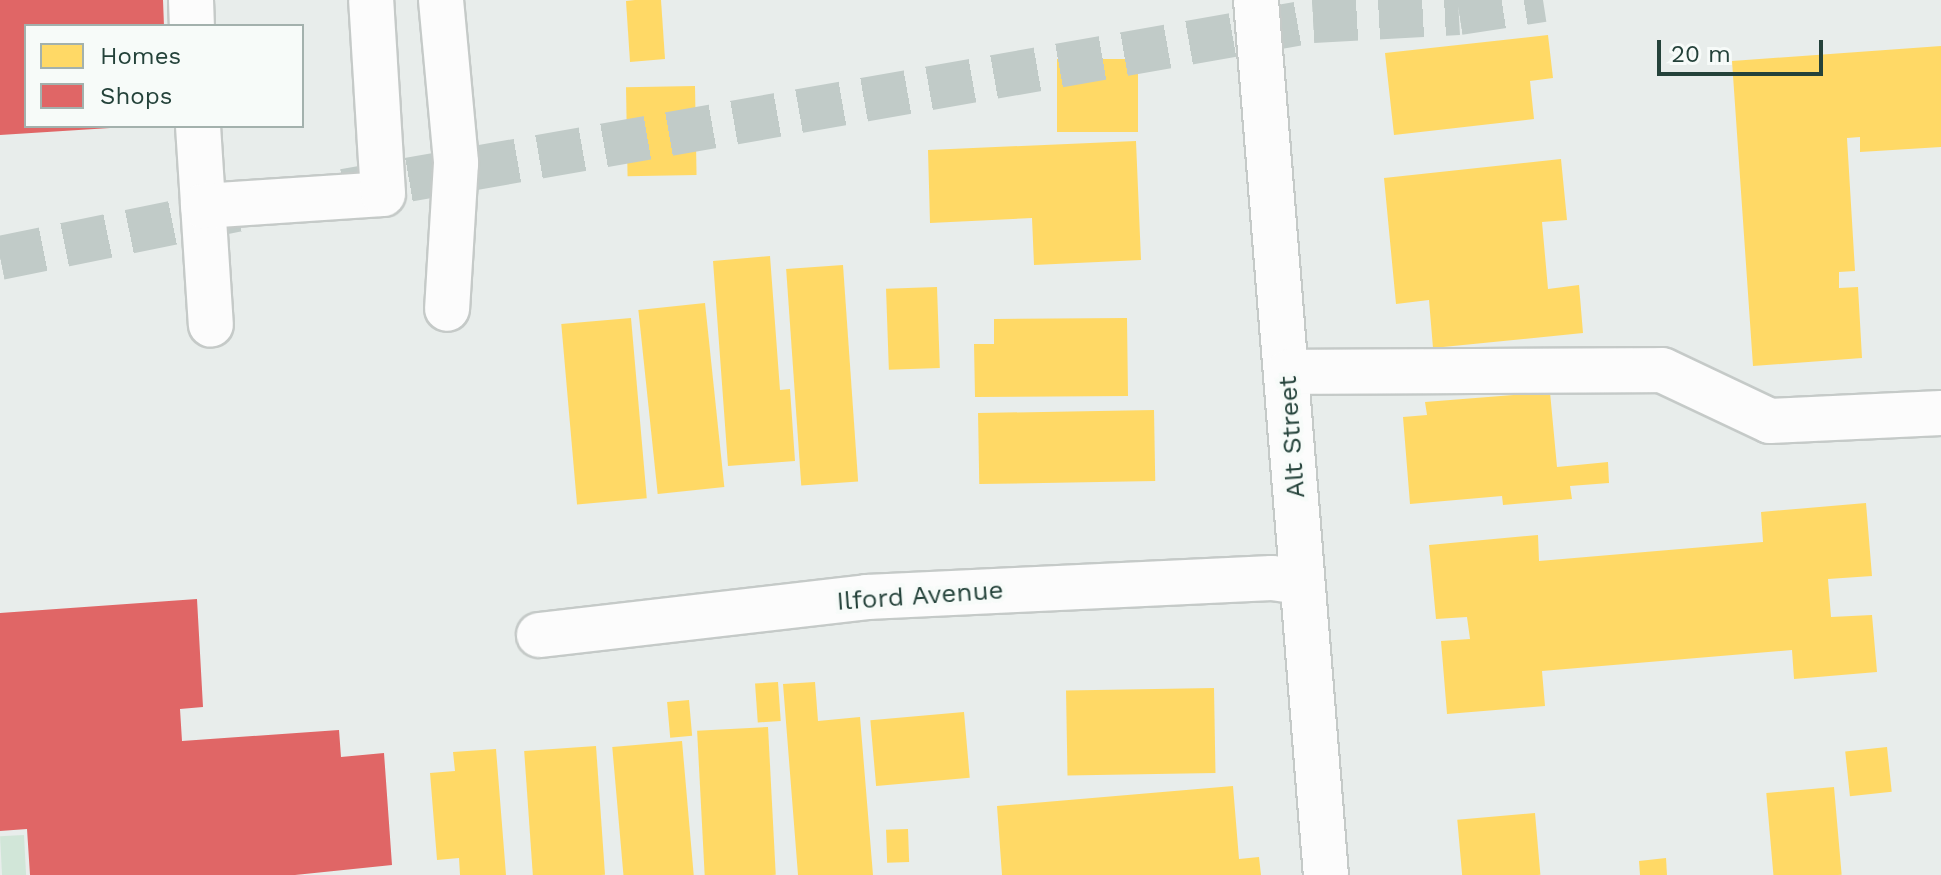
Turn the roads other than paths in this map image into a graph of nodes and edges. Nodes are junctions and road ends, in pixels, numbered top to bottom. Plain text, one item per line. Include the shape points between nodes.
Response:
1 (191, 0) edge
2 (371, 0) edge
3 (441, 0) edge
4 (1256, 0) edge
5 (192, 24) edge
6 (198, 128) edge
7 (203, 206) junction
8 (447, 309) dead end
9 (211, 325) dead end
10 (1288, 372) junction
11 (1941, 413) edge
12 (1302, 582) junction
13 (539, 635) dead end
14 (1326, 875) edge

1 - 5 street
2 - 7 street via 383,194
3 - 8 street via 456,163
4 - 10 street, Alt Street
6 - 7 street
7 - 9 street
10 - 11 street via 1662,370 1770,421
10 - 12 street, Alt Street
12 - 13 street, Ilford Avenue via 1272,578 867,597
12 - 14 street, Alt Street

